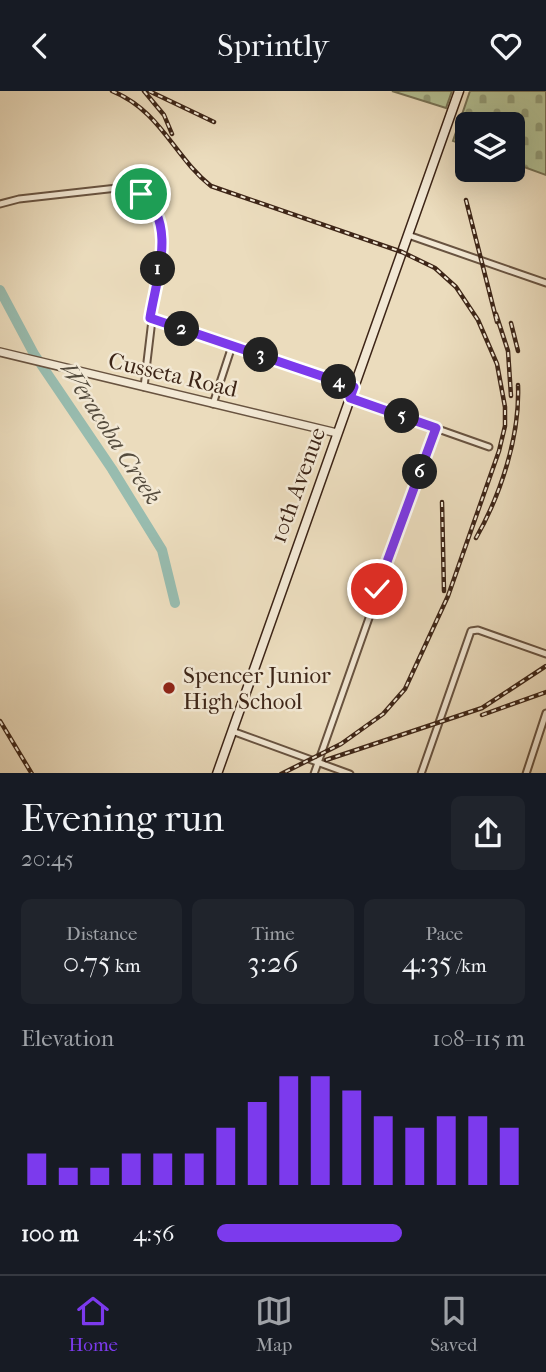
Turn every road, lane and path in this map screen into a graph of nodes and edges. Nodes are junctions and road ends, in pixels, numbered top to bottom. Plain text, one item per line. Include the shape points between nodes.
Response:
1 (458, 91) edge
2 (0, 204) edge
3 (408, 235) junction
4 (546, 283) edge
5 (150, 318) junction
6 (232, 346) junction
7 (0, 352) edge
8 (144, 387) junction
9 (354, 387) junction
10 (350, 398) junction
11 (213, 404) junction
12 (436, 428) junction
13 (337, 433) junction
14 (489, 447) dead end
15 (546, 654) edge
16 (546, 713) edge
17 (231, 731) junction
18 (318, 762) junction
19 (217, 773) edge
20 (314, 773) edge
21 (351, 773) edge
22 (421, 773) edge
23 (526, 773) edge

1 - 3 main road, 10th Avenue
2 - 5 street via 126,187 141,194 153,205 162,228
3 - 4 street
3 - 9 main road, 10th Avenue
5 - 6 street
5 - 8 street
6 - 9 street
6 - 11 street
7 - 8 street, Cusseta Road
8 - 11 street, Cusseta Road
9 - 10 main road, 10th Avenue
10 - 12 street
10 - 13 main road, 10th Avenue
11 - 13 street, Cusseta Road
12 - 14 street
12 - 18 street
13 - 17 main road, 10th Avenue
15 - 22 street via 471,631
16 - 23 street
17 - 18 street
17 - 19 main road, 10th Avenue
18 - 20 street
18 - 21 street

